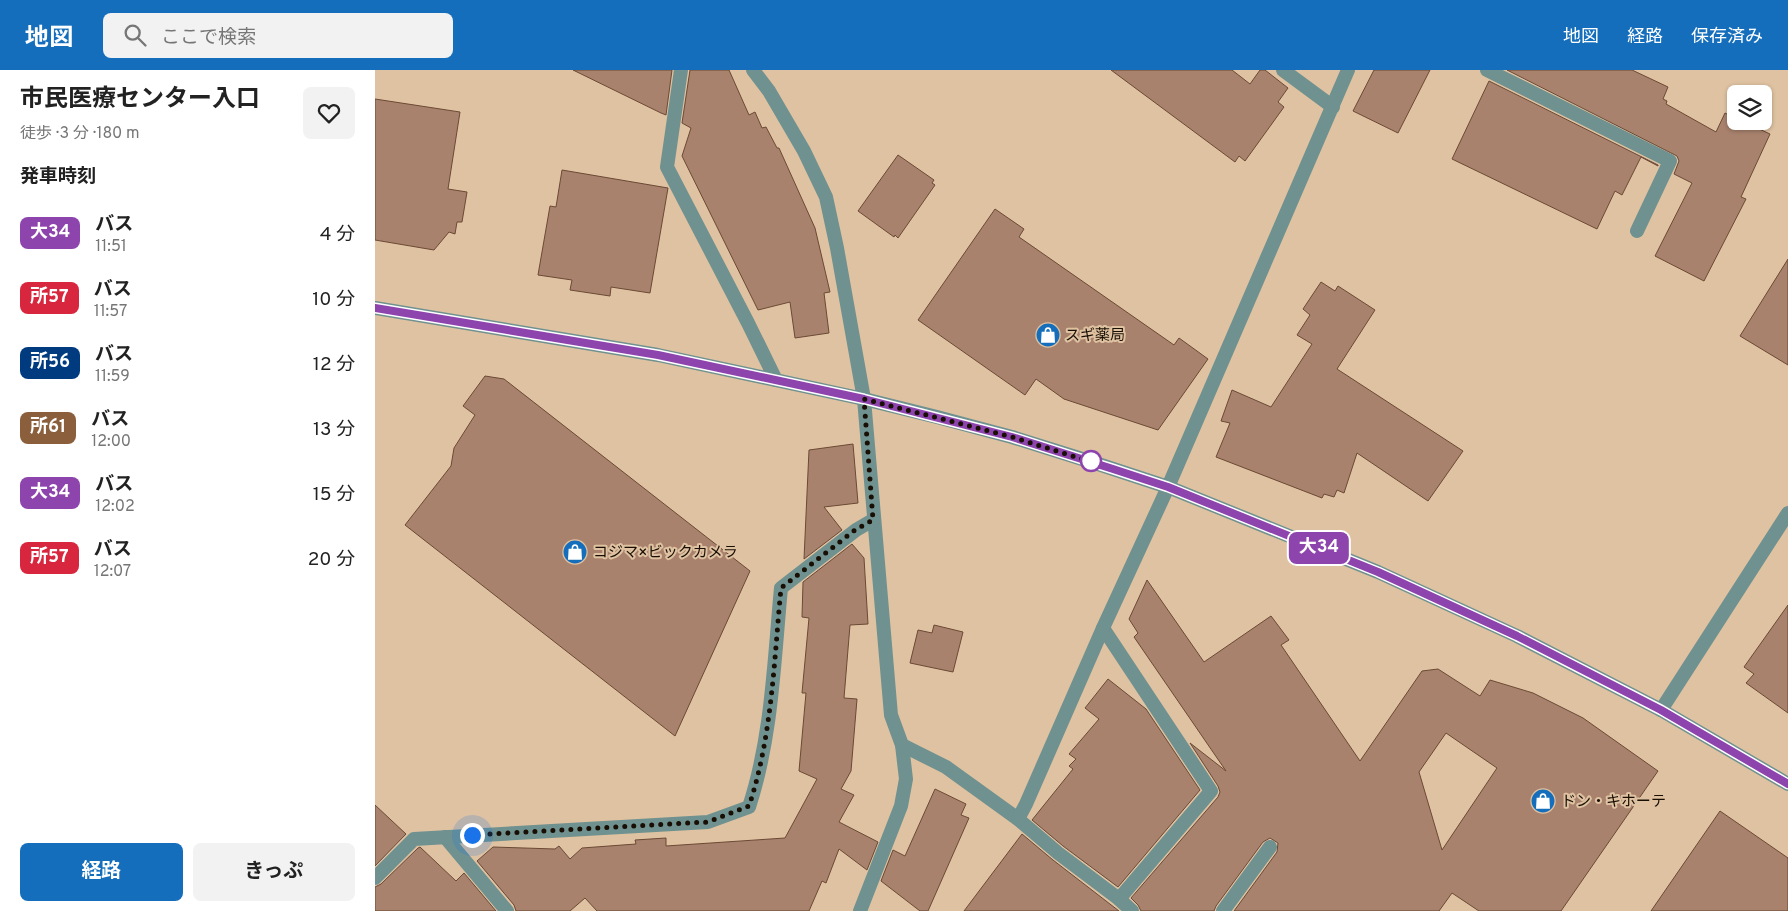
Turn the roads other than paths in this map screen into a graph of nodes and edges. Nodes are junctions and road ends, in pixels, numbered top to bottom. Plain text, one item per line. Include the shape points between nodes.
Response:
1 (681, 70) edge
2 (753, 70) edge
3 (1283, 70) edge
4 (1348, 70) edge
5 (1487, 70) edge
6 (1333, 107) junction
7 (1637, 231) dead end
8 (375, 308) edge
9 (776, 380) junction
10 (864, 399) junction
11 (1168, 487) junction
12 (1788, 513) edge
13 (873, 520) junction
14 (1103, 628) junction
15 (1661, 710) junction
16 (901, 745) junction
17 (1788, 784) edge
18 (1018, 819) junction
19 (445, 837) junction
20 (1270, 847) dead end
21 (375, 878) edge
22 (1119, 898) junction
23 (507, 911) edge
24 (860, 911) edge
25 (1133, 911) edge
26 (1223, 911) edge

1 - 9 street via 667,167
2 - 10 street via 804,151 826,197
3 - 6 street
4 - 6 street
5 - 7 street via 1670,162
6 - 11 street
8 - 9 street via 658,355
9 - 10 street
10 - 11 street via 1012,437
10 - 13 street
11 - 14 street
11 - 15 street via 1378,572 1517,636
12 - 15 street
13 - 16 street via 891,715
13 - 19 street via 855,530 781,588 767,723 758,779 749,806 708,822
14 - 18 street
14 - 22 street via 1211,791
15 - 17 street
16 - 18 street via 946,767
16 - 24 street via 906,779 901,806
18 - 22 street
19 - 21 street via 414,839
19 - 23 street
20 - 26 street
22 - 25 street

